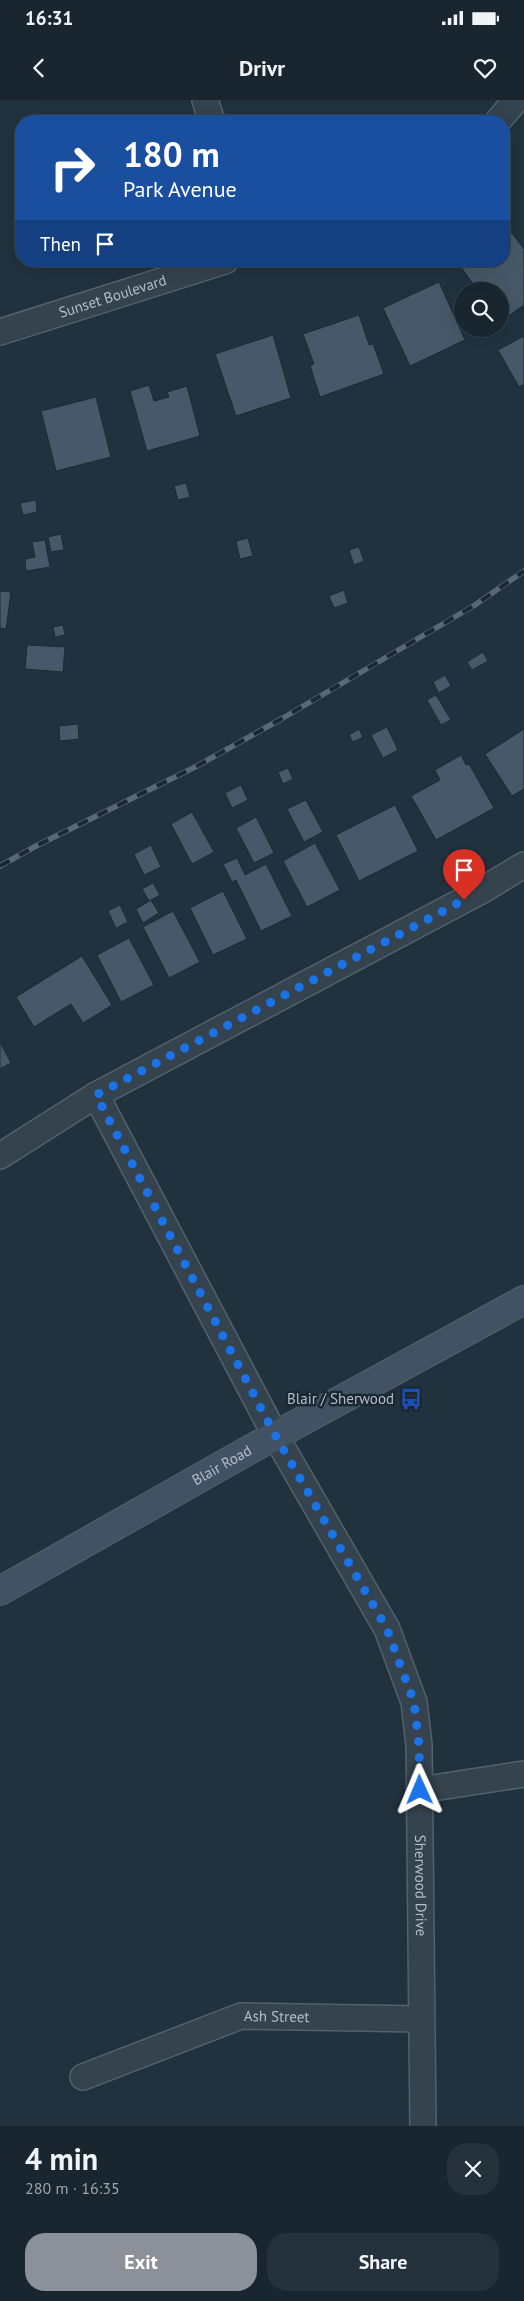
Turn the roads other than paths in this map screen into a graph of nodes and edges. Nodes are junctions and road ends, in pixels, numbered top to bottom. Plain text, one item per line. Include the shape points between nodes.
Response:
1 (205, 100) edge
2 (516, 100) edge
3 (210, 115) edge
4 (503, 115) edge
5 (206, 267) edge
6 (0, 332) edge
7 (524, 865) edge
8 (96, 1095) junction
9 (0, 1156) edge
10 (524, 1300) edge
11 (275, 1435) junction
12 (0, 1591) edge
13 (524, 1774) edge
14 (420, 1790) junction
15 (421, 2019) junction
16 (83, 2077) dead end
17 (423, 2126) edge

1 - 3 street
2 - 4 street
5 - 6 street, Sunset Boulevard
7 - 8 street via 481,891
8 - 9 street
8 - 11 street, Sherwood Drive
10 - 11 street, Blair Road
11 - 12 street, Blair Road
11 - 14 street, Sherwood Drive via 387,1629 414,1702
13 - 14 street
14 - 15 street, Sherwood Drive
15 - 16 street, Ash Street via 241,2016
15 - 17 street, Sherwood Drive

